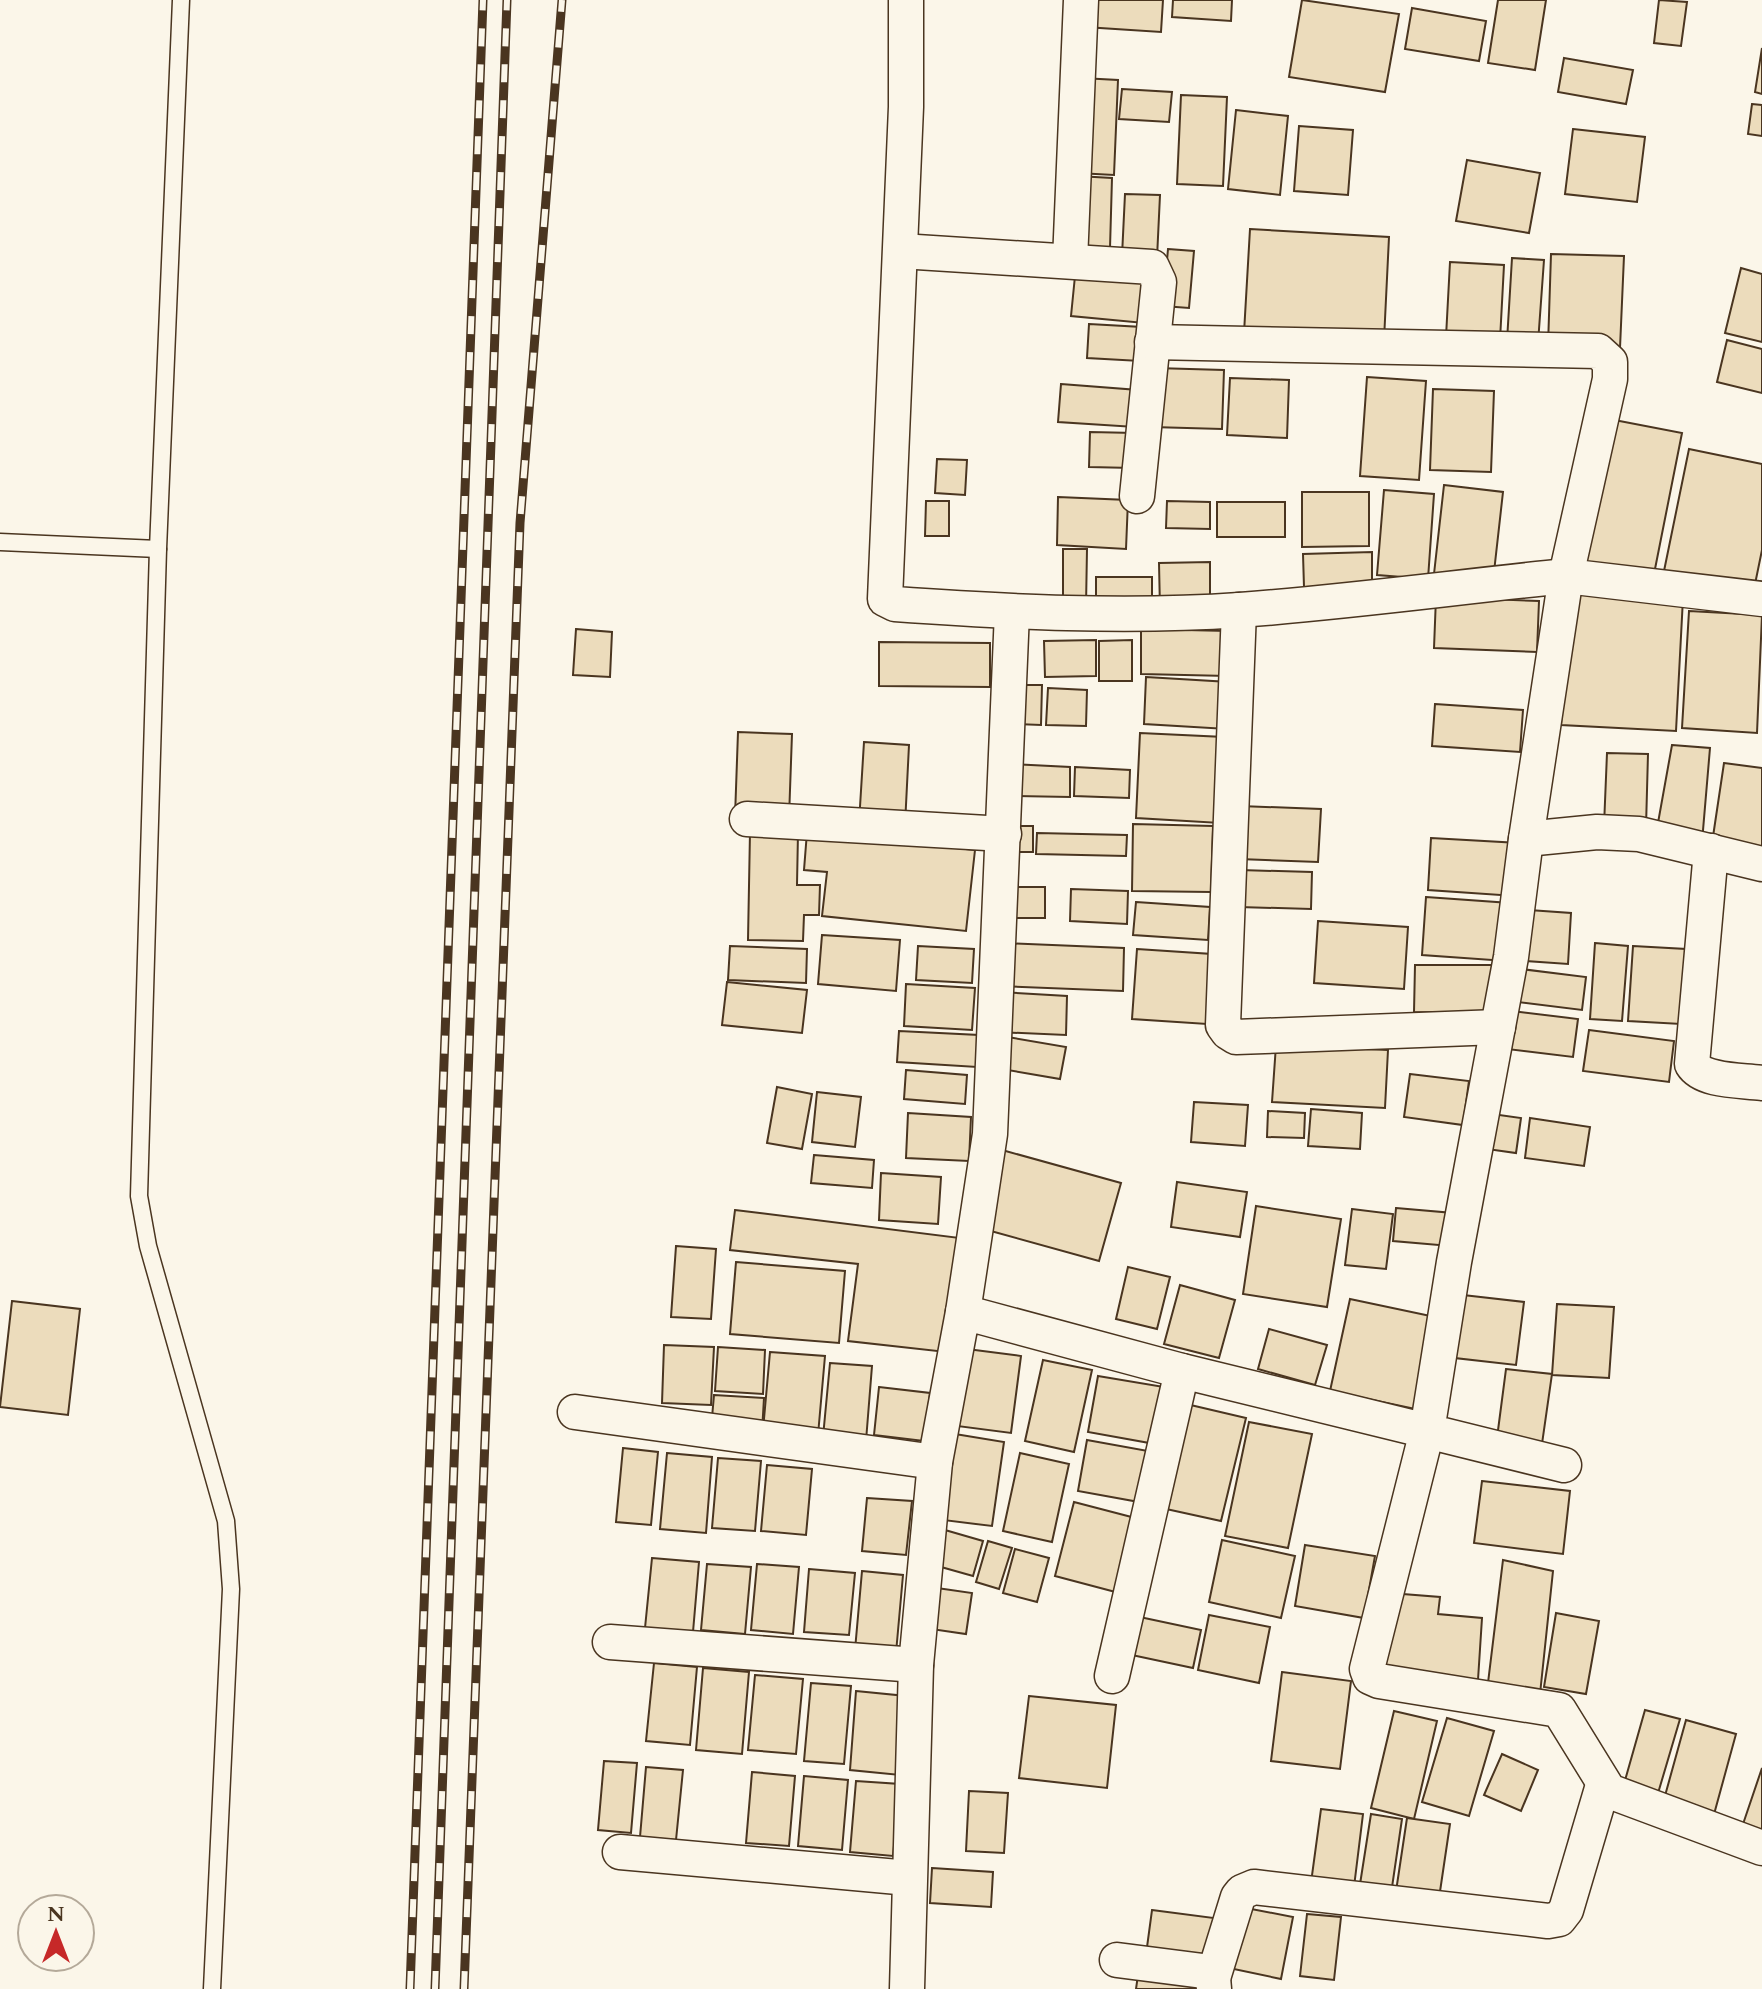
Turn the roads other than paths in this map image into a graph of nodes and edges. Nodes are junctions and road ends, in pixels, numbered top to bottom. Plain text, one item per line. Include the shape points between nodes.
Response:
1 (181, 0) edge
2 (906, 0) edge
3 (1081, 0) edge
4 (901, 251) junction
5 (1070, 261) junction
6 (1152, 342) junction
7 (1137, 496) dead end
8 (0, 542) edge
9 (158, 549) junction
10 (1566, 576) junction
11 (1762, 599) edge
12 (1239, 610) junction
13 (1012, 612) junction
14 (747, 819) dead end
15 (1004, 834) junction
16 (1526, 839) junction
17 (1711, 851) junction
18 (1762, 864) edge
19 (1498, 1027) junction
20 (1762, 1083) edge
21 (963, 1312) junction
22 (1182, 1371) junction
23 (575, 1412) dead end
24 (1427, 1431) junction
25 (935, 1462) junction
26 (1564, 1465) dead end
27 (610, 1642) dead end
28 (916, 1665) junction
29 (1112, 1676) dead end
30 (1603, 1785) junction
31 (1762, 1848) edge
32 (620, 1852) dead end
33 (909, 1878) junction
34 (1117, 1960) dead end
35 (1213, 1983) edge
36 (212, 1989) edge
37 (907, 1989) edge

1 - 9 lane
2 - 4 street
3 - 5 street
4 - 5 street
4 - 13 street via 885,599
5 - 6 street via 1152,267 1159,282
6 - 7 street
6 - 10 street via 1598,351 1610,362 1610,379
8 - 9 lane
9 - 36 lane via 139,1196 148,1246 226,1521 230,1554
10 - 11 street
10 - 12 street
10 - 16 street
12 - 13 street
12 - 19 street via 1223,1025 1236,1037
13 - 15 street
14 - 15 street
15 - 21 street via 990,1134
16 - 17 street via 1618,832
16 - 19 street
17 - 18 street
17 - 20 street via 1692,1064 1704,1075
19 - 24 street
21 - 22 street
21 - 25 street
22 - 24 street
22 - 29 street
23 - 25 street
24 - 26 street
24 - 30 street via 1368,1673 1379,1681 1559,1710
25 - 28 street
27 - 28 street
28 - 33 street
30 - 31 street
30 - 35 street via 1559,1919 1254,1887 1238,1897
32 - 33 street
33 - 37 street
34 - 35 street via 1203,1971

